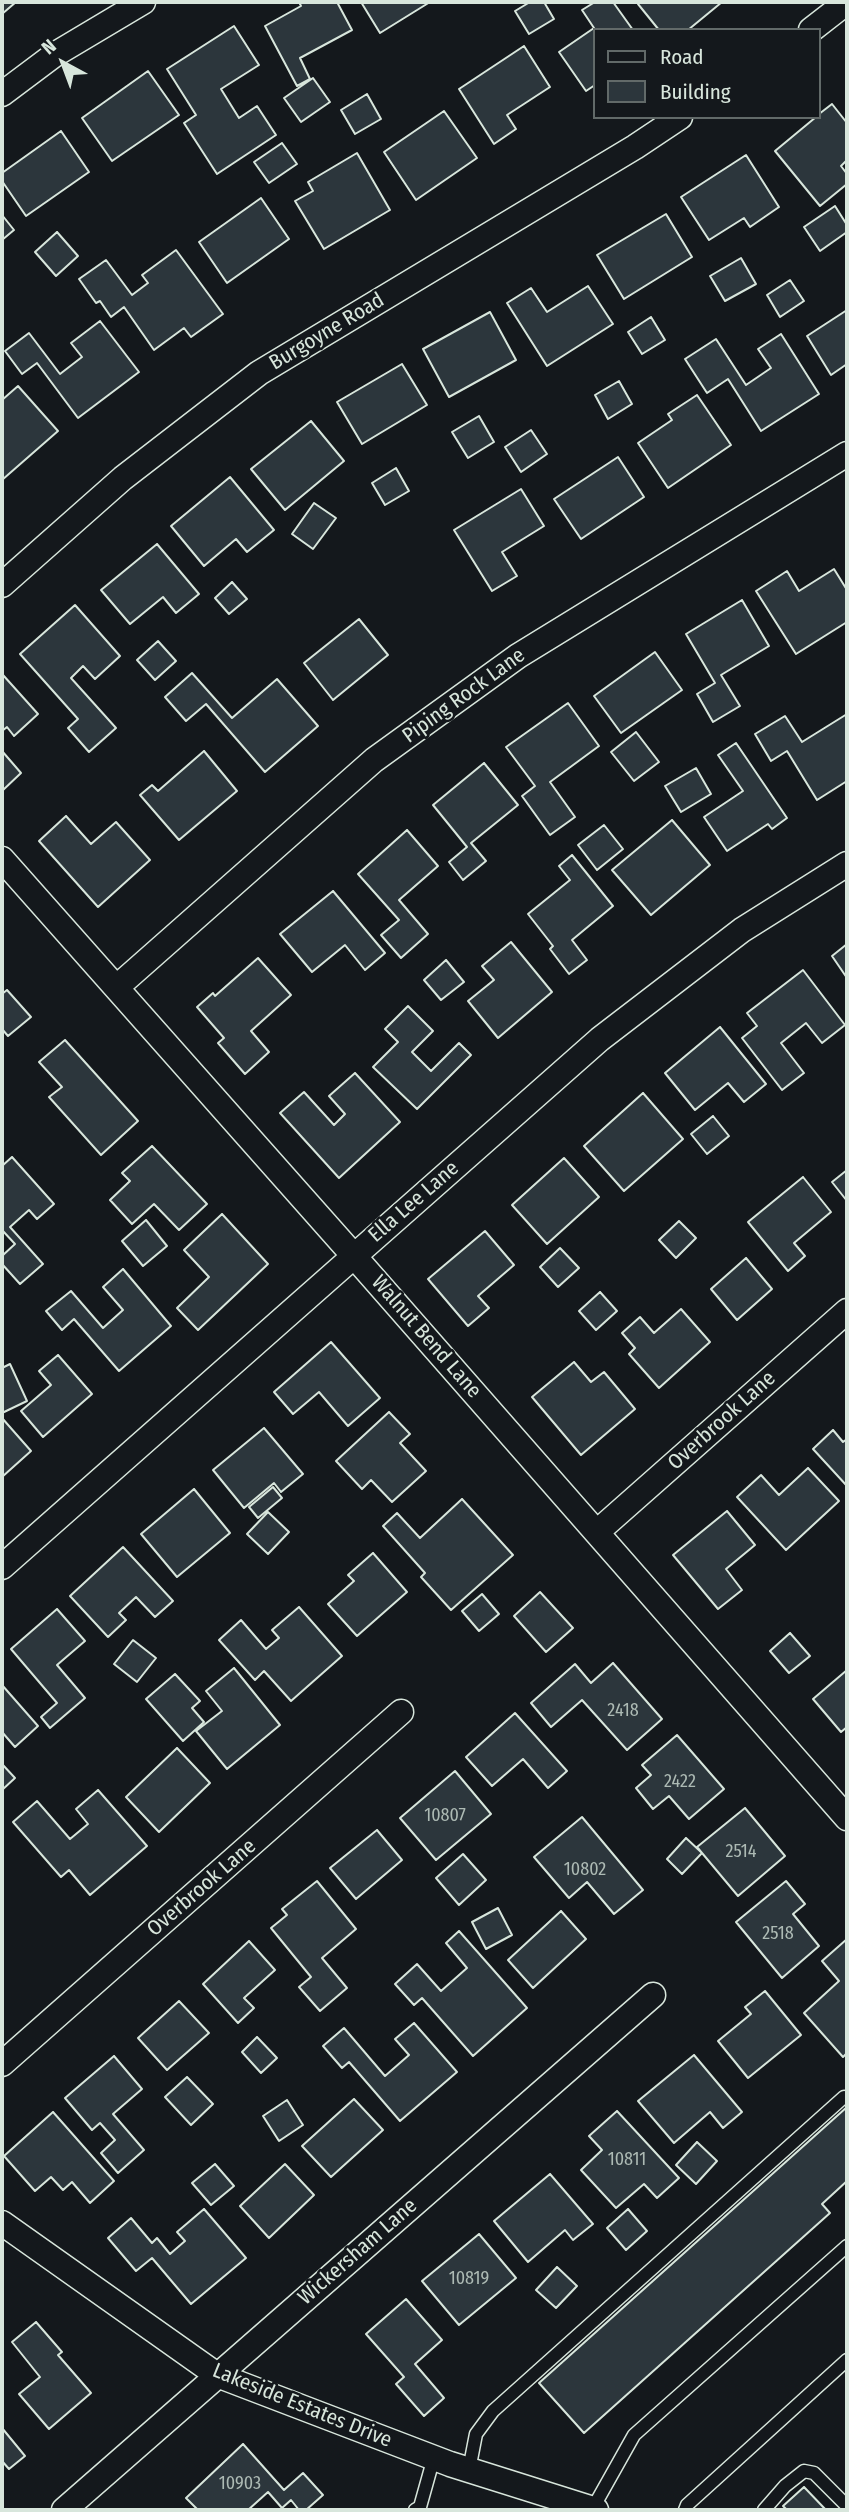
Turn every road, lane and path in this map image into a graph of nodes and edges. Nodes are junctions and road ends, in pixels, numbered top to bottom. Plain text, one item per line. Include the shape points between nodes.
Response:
1 (144, 2) edge
2 (847, 2) edge
3 (814, 28) edge
4 (2, 94) edge
5 (677, 119) edge
6 (847, 454) edge
7 (2, 585) edge
8 (2, 859) edge
9 (847, 864) edge
10 (117, 987) junction
11 (354, 1256) junction
12 (847, 1311) edge
13 (597, 1532) junction
14 (2, 1567) edge
15 (401, 1712) dead end
16 (847, 1818) edge
17 (653, 1995) dead end
18 (2, 2064) edge
19 (844, 2097) dead end
20 (2, 2223) edge
21 (847, 2246) edge
22 (847, 2360) edge
23 (217, 2375) junction
24 (434, 2458) junction
25 (469, 2470) junction
26 (847, 2506) edge
27 (420, 2509) edge
28 (594, 2509) edge
29 (64, 2510) edge
30 (685, 2510) edge
31 (764, 2510) edge

1 - 4 street via 54,55
2 - 3 street
5 - 7 street, Burgoyne Road via 260,373 124,478
6 - 10 street, Piping Rock Lane via 518,656 385,752
8 - 10 street, Walnut Bend Lane
9 - 11 street, Ella Lee Lane via 742,930 600,1039
10 - 11 street, Walnut Bend Lane
11 - 13 street, Walnut Bend Lane
11 - 14 street, Ella Lee Lane
12 - 13 street, Overbrook Lane
13 - 16 street, Walnut Bend Lane
15 - 18 street, Overbrook Lane
17 - 23 street, Wickersham Lane
19 - 25 lane via 493,2411 476,2434
20 - 23 street, Lakeside Estates Drive
21 - 28 lane via 634,2435
22 - 30 lane
23 - 24 street, Lakeside Estates Drive
23 - 29 street, Wickersham Lane
24 - 25 street, Lakeside Estates Drive
24 - 27 lane
25 - 28 street, Lakeside Estates Drive
26 - 31 lane via 814,2473 804,2472

